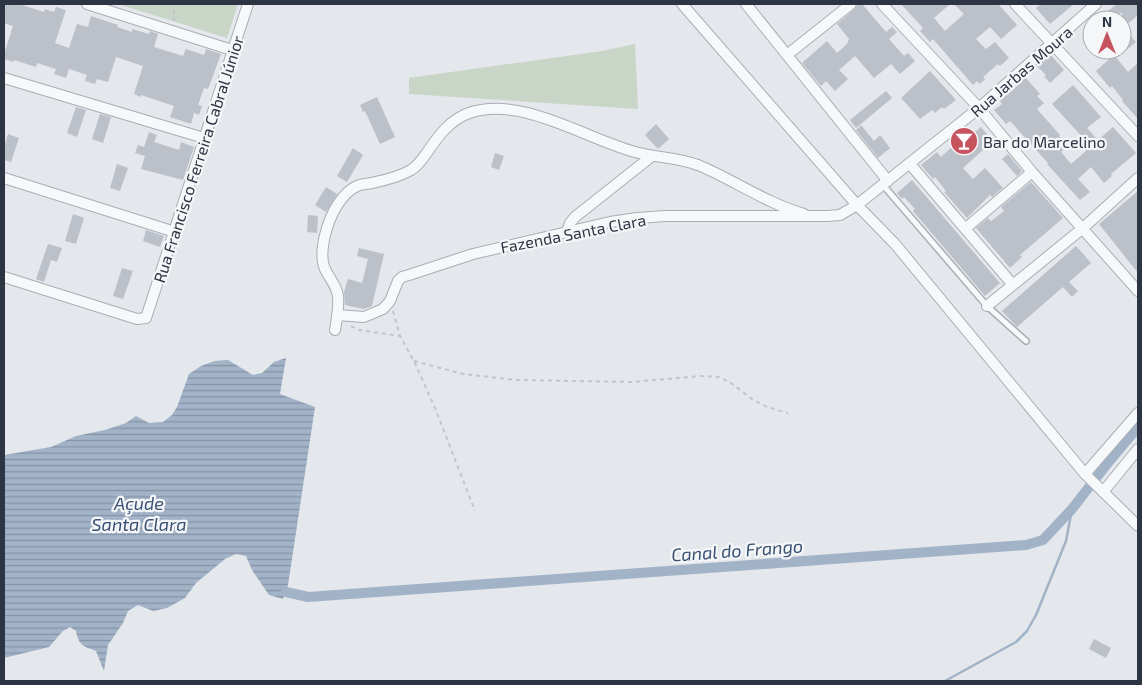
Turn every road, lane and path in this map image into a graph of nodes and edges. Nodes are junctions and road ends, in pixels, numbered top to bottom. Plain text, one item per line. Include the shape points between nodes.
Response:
1 (86, 4) edge
2 (174, 4) edge
3 (248, 4) edge
4 (682, 4) edge
5 (746, 4) edge
6 (851, 4) edge
7 (882, 4) edge
8 (1015, 4) edge
9 (1096, 4) edge
10 (174, 31) junction
11 (1051, 44) junction
12 (232, 50) junction
13 (787, 56) junction
14 (4, 78) edge
15 (979, 108) junction
16 (1138, 136) edge
17 (204, 138) junction
18 (652, 156) junction
19 (910, 164) junction
20 (1032, 172) junction
21 (4, 178) edge
22 (1138, 178) edge
23 (885, 183) junction
24 (853, 208) junction
25 (815, 217) junction
26 (966, 228) junction
27 (1083, 228) junction
28 (174, 232) junction
29 (566, 232) junction
30 (4, 277) edge
31 (1013, 284) junction
32 (1138, 291) edge
33 (390, 301) junction
34 (987, 306) junction
35 (337, 315) junction
36 (351, 326) dead end
37 (335, 330) dead end
38 (400, 336) junction
39 (1026, 341) dead end
40 (414, 361) junction
41 (788, 412) dead end
42 (1138, 413) edge
43 (1138, 449) edge
44 (1087, 476) junction
45 (1101, 490) junction
46 (475, 511) dead end
47 (1138, 526) edge

1 - 10 street
2 - 10 path
3 - 12 street, Rua Francisco Ferreira Cabral Júnior
4 - 24 street
5 - 13 street
6 - 13 street
7 - 15 street
8 - 11 street
9 - 11 street, Rua Jarbas Moura
10 - 12 street
11 - 15 street, Rua Jarbas Moura
11 - 16 street
12 - 17 street, Rua Francisco Ferreira Cabral Júnior
13 - 23 street
14 - 17 street
15 - 19 street, Rua Jarbas Moura
15 - 20 street
17 - 28 street, Rua Francisco Ferreira Cabral Júnior
18 - 25 street via 680,159 700,166 778,205
18 - 29 street via 575,217
18 - 35 street via 544,118 503,109 486,109 455,119 440,134 418,166 399,176 358,186 339,203 327,227 323,252 325,270 338,296
19 - 23 street, Rua Jarbas Moura
19 - 26 street
20 - 26 street
20 - 27 street
21 - 28 street
22 - 27 street
23 - 24 street, Rua Jarbas Moura
23 - 34 lane
24 - 25 street, Fazenda Santa Clara via 840,215
24 - 44 street via 895,244
25 - 29 street, Fazenda Santa Clara via 646,217
26 - 31 street
27 - 31 street
27 - 32 street
28 - 30 street, Rua Francisco Ferreira Cabral Júnior via 148,314 142,319
29 - 33 street, Fazenda Santa Clara via 473,254 402,278
31 - 34 street
33 - 35 street via 383,310 364,317
33 - 38 path
34 - 39 lane
35 - 37 street
36 - 38 path
38 - 40 path
40 - 41 path via 463,374 517,380 632,382 719,377 766,407
40 - 46 path
42 - 44 street
43 - 45 street
44 - 45 street
45 - 47 street

